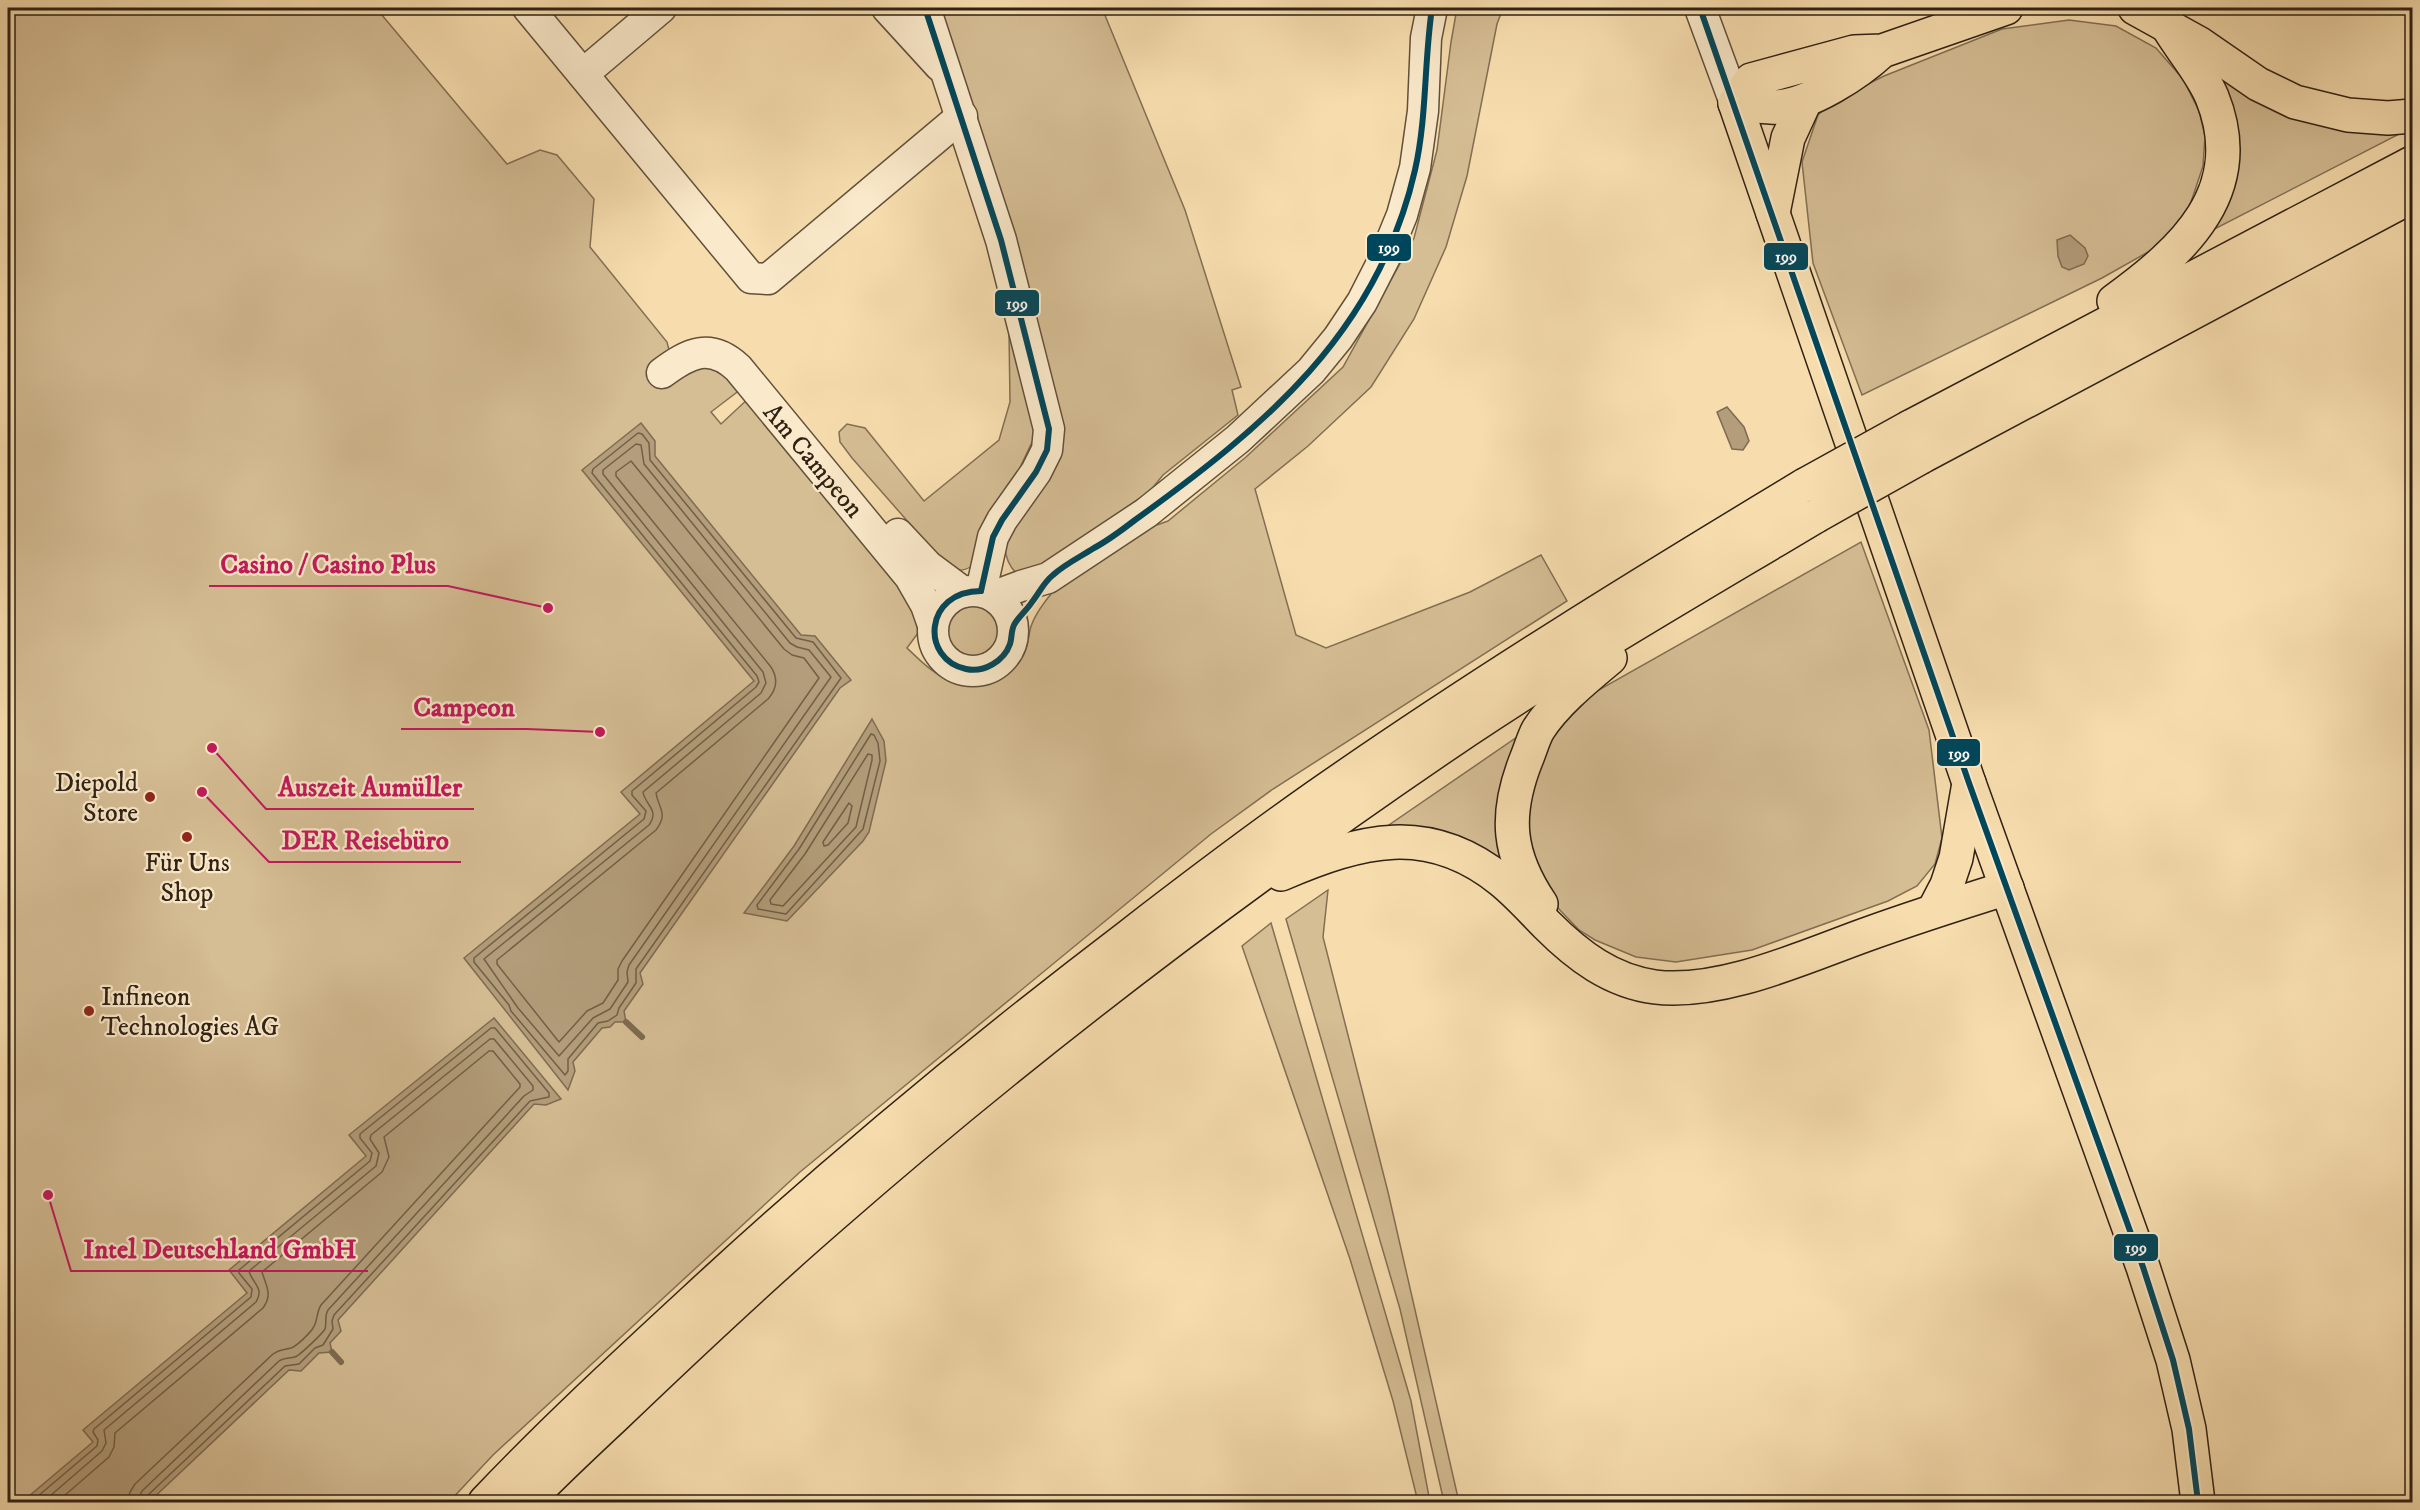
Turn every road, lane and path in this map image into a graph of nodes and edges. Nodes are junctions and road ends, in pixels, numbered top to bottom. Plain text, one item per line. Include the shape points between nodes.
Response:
1 (528, 8) edge
2 (661, 8) edge
3 (887, 8) edge
4 (925, 8) edge
5 (1432, 8) edge
6 (1700, 8) edge
7 (2006, 8) edge
8 (2135, 8) edge
9 (2168, 27) junction
10 (1882, 51) junction
11 (583, 74) junction
12 (948, 75) junction
13 (1805, 101) junction
14 (1735, 103) junction
15 (962, 116) junction
16 (2412, 116) edge
17 (2412, 163) edge
18 (2412, 196) edge
19 (1773, 213) junction
20 (742, 342) dead end
21 (2023, 368) junction
22 (663, 373) dead end
23 (1916, 442) junction
24 (1744, 559) junction
25 (1001, 589) junction
26 (933, 625) junction
27 (1013, 626) junction
28 (1969, 783) junction
29 (1296, 859) junction
30 (1225, 881) junction
31 (2007, 888) junction
32 (1934, 910) junction
33 (1574, 953) junction
34 (485, 1503) edge
35 (526, 1503) edge
36 (2198, 1503) edge

1 - 11 street
2 - 11 street
3 - 12 street
4 - 12 street
5 - 25 street via 1415,168 1402,215 1362,302 1338,338 1311,371 1238,439 1146,513
6 - 14 street
7 - 10 main road
8 - 9 main road
9 - 16 main road via 2258,84 2295,102 2348,115
9 - 21 main road via 2203,80 2221,125 2222,158 2210,204 2192,234 2163,264
10 - 13 main road via 1861,70
10 - 14 main road via 1854,52 1751,80
11 - 15 street via 751,278 768,279
12 - 15 street
13 - 14 main road via 1776,107
13 - 19 main road via 1788,138
14 - 19 main road
15 - 25 street via 1001,240 1048,429 1047,450 1036,472 993,537 995,562 1009,582
17 - 21 main road
18 - 23 main road
19 - 28 main road
20 - 25 street, Am Campeon via 928,566
21 - 23 main road
22 - 26 street, Am Campeon via 687,357 704,352 728,359 738,368 910,577
23 - 24 main road, bridge via 1816,516
23 - 30 main road, bridge via 1805,485 1570,629 1283,820
24 - 29 main road via 1478,723
24 - 33 main road via 1609,660 1572,691 1538,730 1520,776 1510,829 1525,880
25 - 26 street via 949,599
25 - 27 street
25 - 27 street
26 - 27 street via 942,655 951,664 976,670 988,668 1008,651
28 - 31 main road
28 - 32 main road via 1956,858
29 - 30 main road
29 - 33 main road via 1395,841 1422,842 1450,850 1503,881
30 - 34 main road via 1046,1000 948,1078 657,1334
30 - 35 main road via 856,1195 678,1355
31 - 32 main road
31 - 36 main road via 2173,1360 2189,1429
32 - 33 main road via 1764,972 1698,986 1654,987 1625,980

